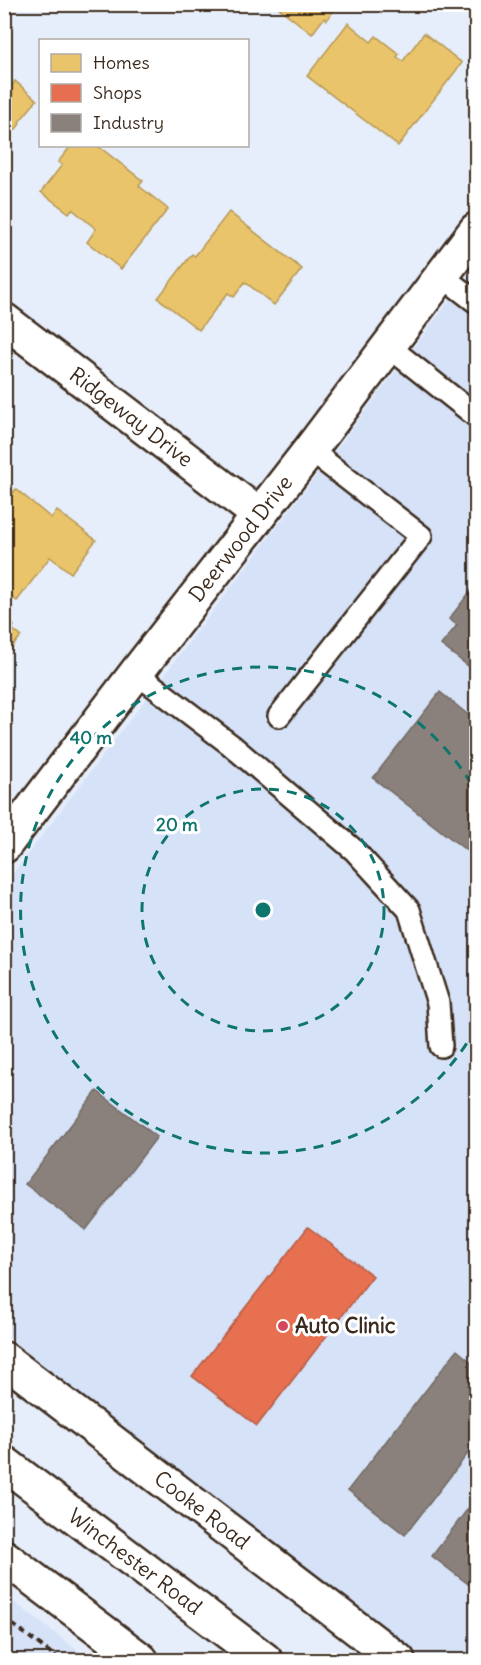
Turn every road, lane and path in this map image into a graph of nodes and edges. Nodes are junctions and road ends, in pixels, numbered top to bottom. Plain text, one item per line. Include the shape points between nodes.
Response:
1 (477, 230) edge
2 (442, 276) junction
3 (477, 302) edge
4 (4, 320) edge
5 (388, 346) junction
6 (477, 416) edge
7 (310, 450) junction
8 (259, 515) junction
9 (136, 673) junction
10 (279, 716) dead end
11 (4, 846) edge
12 (441, 1046) dead end
13 (4, 1359) edge
14 (4, 1463) edge
15 (4, 1557) edge
16 (4, 1618) edge
17 (60, 1660) edge
18 (141, 1660) edge
19 (265, 1660) edge
20 (398, 1660) edge

1 - 2 street, Deerwood Drive
2 - 3 lane
2 - 5 street, Deerwood Drive
4 - 8 street, Ridgeway Drive
5 - 6 lane
5 - 7 street, Deerwood Drive
7 - 8 street, Deerwood Drive
7 - 10 lane via 421,536
8 - 9 street, Deerwood Drive
9 - 11 street, Deerwood Drive
9 - 12 lane via 231,745 354,850 409,910 438,1003
13 - 20 street, Cooke Road
14 - 19 street, Winchester Road
15 - 18 street
16 - 17 path

